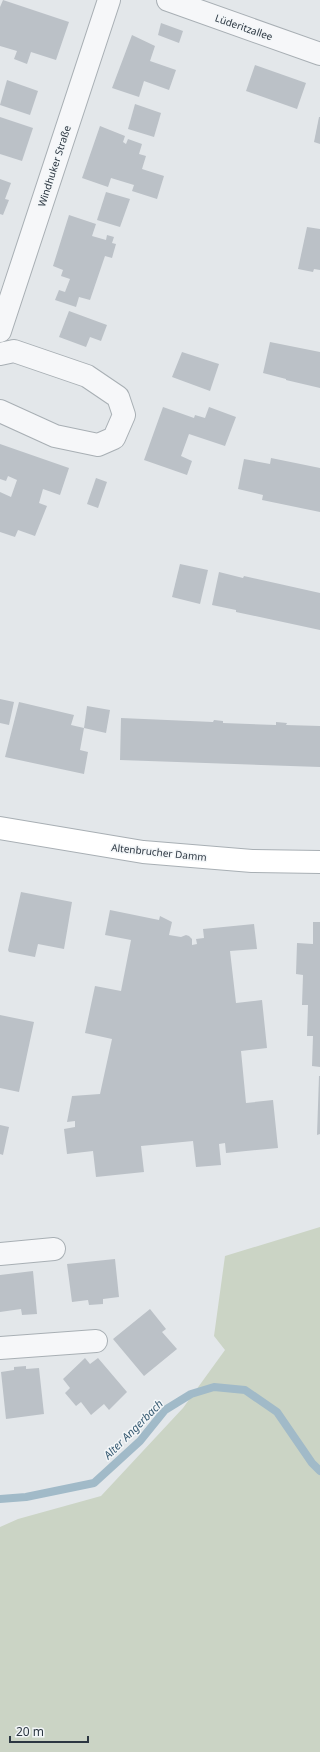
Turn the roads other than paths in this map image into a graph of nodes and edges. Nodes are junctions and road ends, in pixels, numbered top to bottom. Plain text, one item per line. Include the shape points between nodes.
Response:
1 (109, 0) edge
2 (168, 0) edge
3 (320, 54) edge
4 (0, 331) edge
5 (0, 354) edge
6 (0, 411) edge
7 (0, 828) edge
8 (320, 862) edge
9 (54, 1250) dead end
10 (0, 1254) edge
11 (96, 1341) dead end
12 (0, 1348) edge

1 - 4 street, Windhuker Straße
2 - 3 street, Lüderitzallee
5 - 6 street via 14,351 87,376 118,396 124,415 114,438 98,445 55,436
7 - 8 main road, Altenbrucher Damm via 143,852 252,861
9 - 10 street
11 - 12 street

